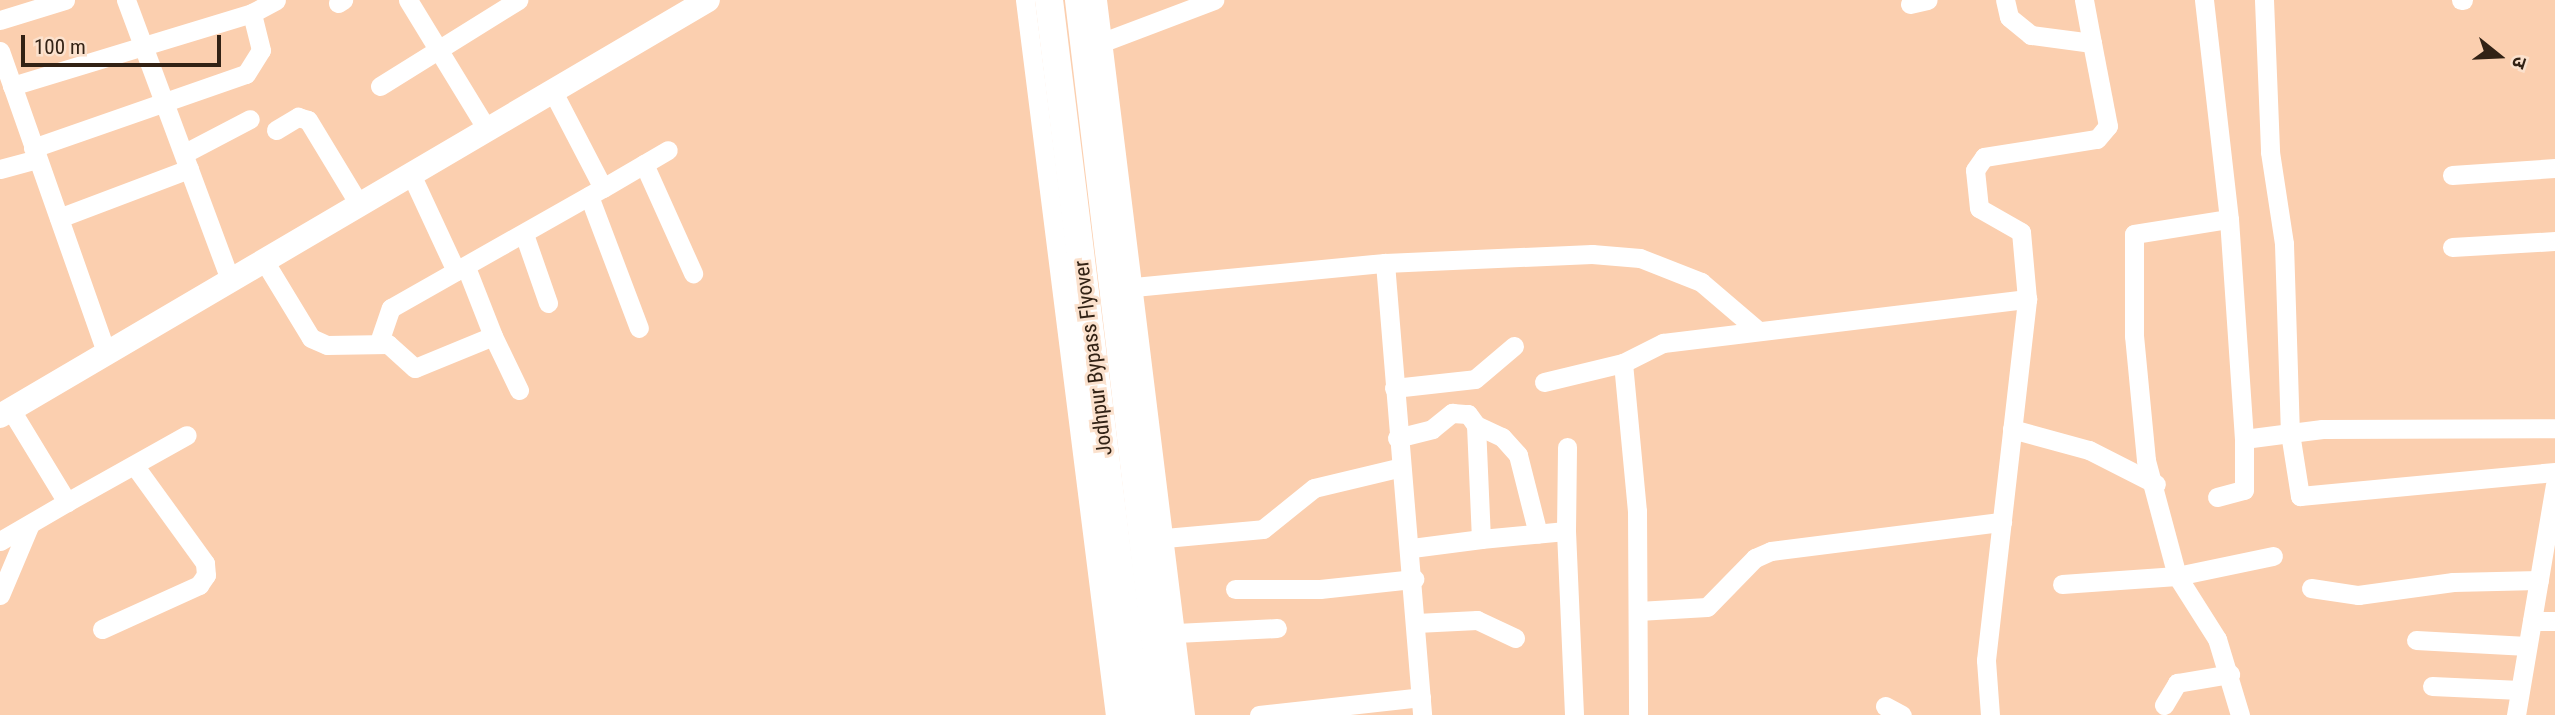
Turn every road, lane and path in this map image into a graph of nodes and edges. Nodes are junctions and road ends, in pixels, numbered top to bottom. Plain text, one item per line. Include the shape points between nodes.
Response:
1 (65, 0) edge
2 (126, 0) edge
3 (276, 0) edge
4 (408, 0) edge
5 (518, 0) edge
6 (708, 0) edge
7 (1025, 0) edge
8 (1049, 0) edge
9 (1079, 0) edge
10 (1097, 0) edge
11 (1214, 0) edge
12 (2005, 0) edge
13 (2084, 0) edge
14 (2204, 0) edge
15 (2264, 0) edge
16 (252, 13) junction
17 (0, 20) edge
18 (1103, 42) junction
19 (2092, 43) junction
20 (142, 44) junction
21 (438, 49) junction
22 (0, 51) edge
23 (12, 86) junction
24 (380, 86) dead end
25 (552, 90) junction
26 (166, 101) junction
27 (250, 119) dead end
28 (486, 128) junction
29 (276, 130) dead end
30 (668, 150) dead end
31 (35, 154) junction
32 (187, 161) junction
33 (644, 164) junction
34 (2555, 168) edge
35 (0, 169) edge
36 (410, 172) junction
37 (2452, 175) dead end
38 (596, 192) junction
39 (357, 201) junction
40 (59, 218) junction
41 (2229, 219) junction
42 (524, 234) junction
43 (2555, 241) edge
44 (2452, 247) dead end
45 (263, 259) junction
46 (1385, 263) junction
47 (461, 269) junction
48 (692, 273) dead end
49 (230, 279) junction
50 (1134, 286) junction
51 (2027, 299) junction
52 (548, 303) dead end
53 (639, 328) dead end
54 (1756, 329) junction
55 (493, 336) junction
56 (379, 342) junction
57 (1514, 346) dead end
58 (106, 352) junction
59 (1623, 363) junction
60 (1544, 382) dead end
61 (1394, 388) junction
62 (519, 390) dead end
63 (5, 413) edge
64 (1476, 425) junction
65 (2555, 428) edge
66 (2012, 429) junction
67 (2290, 433) junction
68 (187, 435) dead end
69 (1397, 438) junction
70 (2244, 439) junction
71 (1567, 447) dead end
72 (134, 465) junction
73 (1398, 468) junction
74 (2555, 472) edge
75 (2156, 484) junction
76 (2555, 485) edge
77 (2217, 497) dead end
78 (67, 502) junction
79 (2002, 522) junction
80 (30, 524) junction
81 (1566, 531) junction
82 (1538, 534) junction
83 (1165, 538) junction
84 (1481, 539) junction
85 (0, 541) edge
86 (1412, 548) junction
87 (2273, 556) dead end
88 (2549, 560) edge
89 (2177, 576) junction
90 (1414, 579) junction
91 (2539, 580) junction
92 (2062, 584) dead end
93 (2311, 588) dead end
94 (1235, 589) dead end
95 (0, 595) edge
96 (1638, 611) junction
97 (2532, 621) junction
98 (2555, 621) edge
99 (1416, 623) junction
100 (1277, 628) dead end
101 (102, 629) dead end
102 (1176, 633) junction
103 (1515, 638) dead end
104 (2416, 639) dead end
105 (2527, 646) junction
106 (2230, 674) junction
107 (2432, 686) dead end
108 (2520, 690) junction
109 (2164, 705) dead end
110 (1421, 706) edge
111 (1115, 715) edge
112 (1137, 715) edge
113 (1164, 715) edge
114 (1185, 715) edge
115 (1259, 715) edge
116 (1574, 715) edge
117 (1638, 715) edge
118 (1990, 715) edge
119 (2240, 715) edge
120 (2516, 715) edge

1 - 17 street
2 - 20 street
3 - 16 street
4 - 21 street
5 - 21 street
6 - 25 main road
7 - 111 street
8 - 112 highway, Jodhpur Bypass Flyover
9 - 113 highway, Jodhpur Bypass Flyover
10 - 18 street
11 - 18 street
12 - 19 street via 2009,17 2031,35
13 - 19 street
14 - 41 street
15 - 67 street
16 - 20 street
16 - 26 street via 261,50 253,69
18 - 50 street
19 - 51 street via 2108,119 2102,137 1983,157 1975,170 1979,208 2021,232
20 - 23 street
20 - 26 street
21 - 24 street
21 - 28 street
22 - 23 street
23 - 31 street
25 - 28 main road
25 - 38 street
26 - 31 street
26 - 32 street
27 - 32 street
28 - 36 main road
29 - 39 street via 298,117 308,120
30 - 33 street
31 - 35 street
31 - 40 street
32 - 40 street
32 - 49 street
33 - 38 street
33 - 48 street
34 - 37 street
36 - 39 main road
36 - 47 street
38 - 42 street
38 - 53 street
39 - 45 main road
40 - 58 street
41 - 70 street
41 - 75 street via 2134,234 2134,336 2146,460
42 - 47 street
42 - 52 street
43 - 44 street
45 - 49 main road
45 - 56 street via 311,338 327,345
46 - 50 street
46 - 54 street via 1640,258 1700,282
46 - 61 street
47 - 55 street
47 - 56 street via 391,308 380,324
49 - 58 main road
50 - 83 street
51 - 54 street
51 - 66 street
54 - 59 street via 1662,343
55 - 56 street via 415,368
55 - 62 street
57 - 61 street via 1475,379
58 - 63 main road
59 - 60 street
59 - 96 street via 1634,441
61 - 69 street
63 - 78 street
64 - 69 street via 1461,411 1432,429
64 - 82 street via 1502,437 1518,455
64 - 84 street
65 - 67 street
66 - 75 street via 2089,450
66 - 79 street
67 - 70 street
67 - 74 street via 2300,496
68 - 72 street
69 - 73 street
70 - 77 street via 2244,490
71 - 81 street
72 - 78 street
72 - 101 street via 205,563 206,575 199,585
73 - 83 street via 1314,488 1263,529
73 - 86 street
75 - 89 street
76 - 88 street
78 - 80 street
79 - 96 street via 1771,551 1755,558 1707,607
79 - 118 street via 1986,660
80 - 85 street
80 - 95 street
81 - 82 street
81 - 116 street
82 - 84 street
83 - 102 street
84 - 86 street
86 - 90 street
87 - 89 street
88 - 91 street
89 - 92 street
89 - 106 street via 2217,639
90 - 94 street via 1320,589
90 - 99 street
91 - 93 street via 2464,581 2358,595
91 - 97 street
96 - 117 street
97 - 98 street
97 - 105 street
99 - 103 street via 1478,621
99 - 110 street
100 - 102 street
102 - 114 street
104 - 105 street
105 - 108 street
106 - 109 street via 2177,683
106 - 119 street
107 - 108 street
108 - 120 street
110 - 115 street

